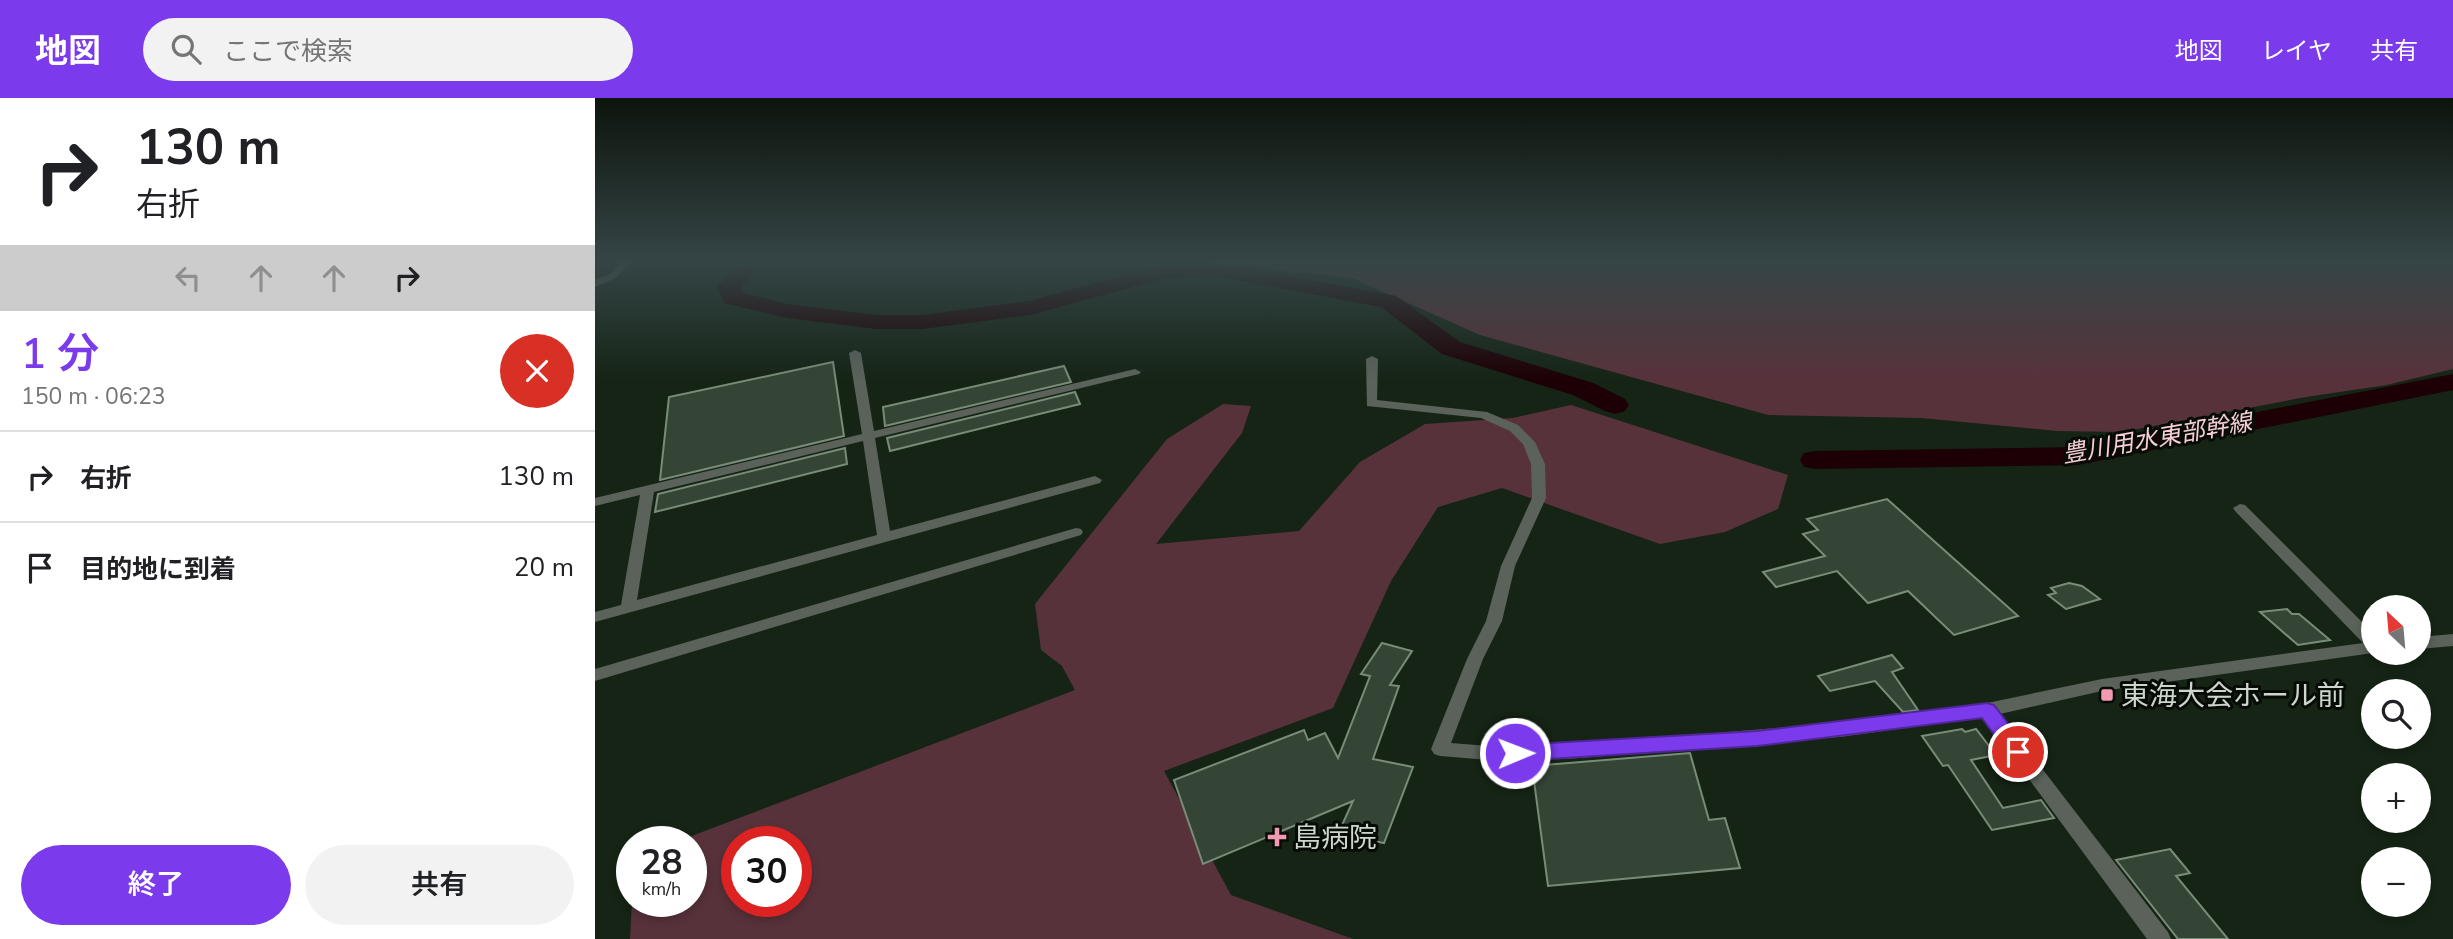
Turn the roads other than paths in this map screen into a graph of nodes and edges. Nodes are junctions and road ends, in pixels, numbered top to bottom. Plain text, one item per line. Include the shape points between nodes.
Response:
1 (855, 353) dead end
2 (1372, 359) dead end
3 (1135, 372) dead end
4 (868, 437) junction
5 (1095, 480) dead end
6 (648, 489) junction
7 (595, 502) edge
8 (2240, 508) dead end
9 (1076, 532) dead end
10 (884, 537) junction
11 (628, 608) junction
12 (595, 618) edge
13 (2361, 633) edge
14 (2453, 640) edge
15 (2431, 642) edge
16 (2361, 647) edge
17 (595, 675) edge
18 (1987, 710) junction
19 (2160, 939) edge

1 - 4 street
2 - 18 street via 1371,403 1483,415 1514,428 1529,442 1538,464 1539,498 1508,566 1495,621 1440,749 1553,752 1661,745 1840,730
3 - 4 street
4 - 6 street
4 - 10 street
5 - 10 street
6 - 7 street
6 - 11 street
8 - 13 street
9 - 17 street
10 - 11 street
11 - 12 street
14 - 15 street
16 - 18 street via 2102,685
18 - 19 street

